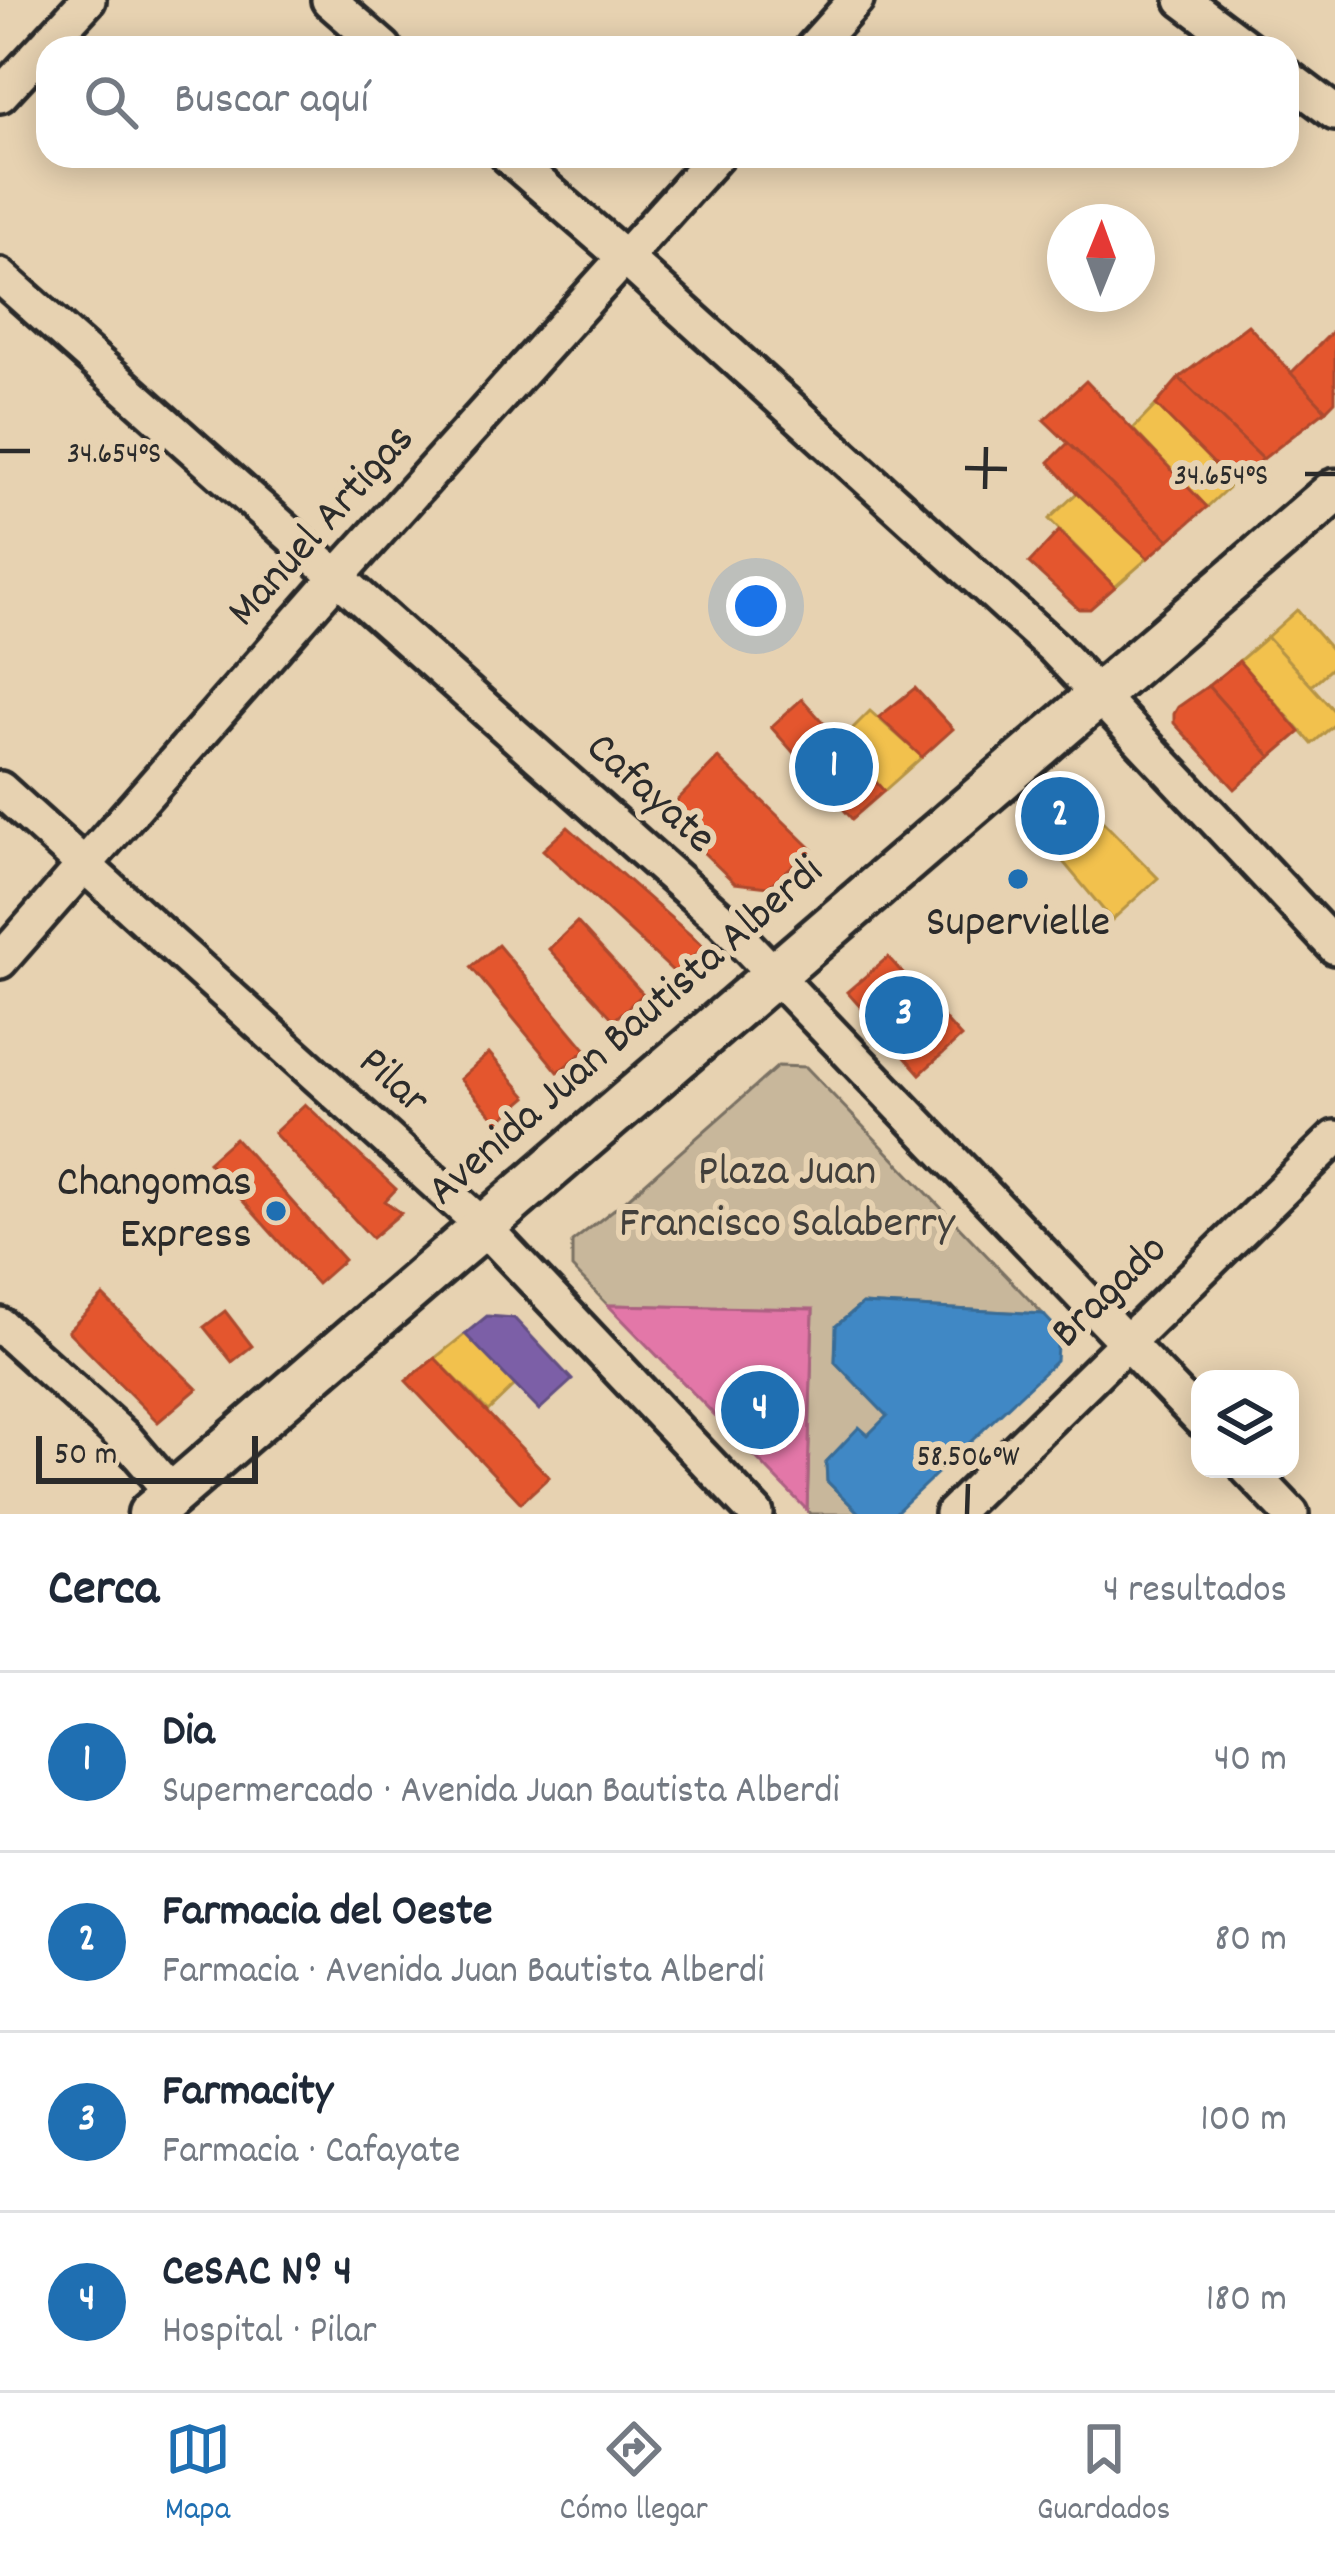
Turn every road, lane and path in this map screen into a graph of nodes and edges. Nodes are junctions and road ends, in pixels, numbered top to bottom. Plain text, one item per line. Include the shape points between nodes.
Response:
1 (88, 0) edge
2 (329, 0) edge
3 (856, 0) edge
4 (1183, 0) edge
5 (55, 36) edge
6 (370, 36) edge
7 (824, 36) edge
8 (1231, 36) edge
9 (36, 56) edge
10 (1299, 86) edge
11 (0, 95) edge
12 (1335, 113) edge
13 (522, 168) edge
14 (705, 168) edge
15 (625, 258) junction
16 (0, 276) edge
17 (1335, 491) edge
18 (338, 578) junction
19 (1098, 695) junction
20 (0, 789) edge
21 (84, 863) junction
22 (1335, 947) edge
23 (0, 961) edge
24 (773, 974) junction
25 (1335, 1138) edge
26 (482, 1225) junction
27 (0, 1325) edge
28 (1126, 1342) junction
29 (1191, 1410) edge
30 (1257, 1478) edge
31 (170, 1507) edge
32 (756, 1514) edge
33 (952, 1514) edge
34 (1291, 1514) edge

1 - 5 street
2 - 6 street
3 - 7 street
4 - 8 street
9 - 11 street
10 - 12 street
13 - 15 street
14 - 15 street, Manuel Artigas
15 - 18 street, Manuel Artigas
15 - 19 street
16 - 18 street, Cafayate
17 - 19 main road, Avenida Juan Bautista Alberdi
18 - 21 street, Manuel Artigas
18 - 24 street, Cafayate
19 - 22 street
19 - 24 main road, Avenida Juan Bautista Alberdi
20 - 21 street, Pilar
21 - 23 street, Manuel Artigas
21 - 26 street, Pilar
24 - 26 main road, Avenida Juan Bautista Alberdi
24 - 28 street, Cafayate
25 - 28 street, Bragado
26 - 31 main road, Avenida Juan Bautista Alberdi
26 - 32 street, Pilar
27 - 31 street via 126,1439
28 - 29 street, Cafayate
28 - 33 street, Bragado
30 - 34 street

